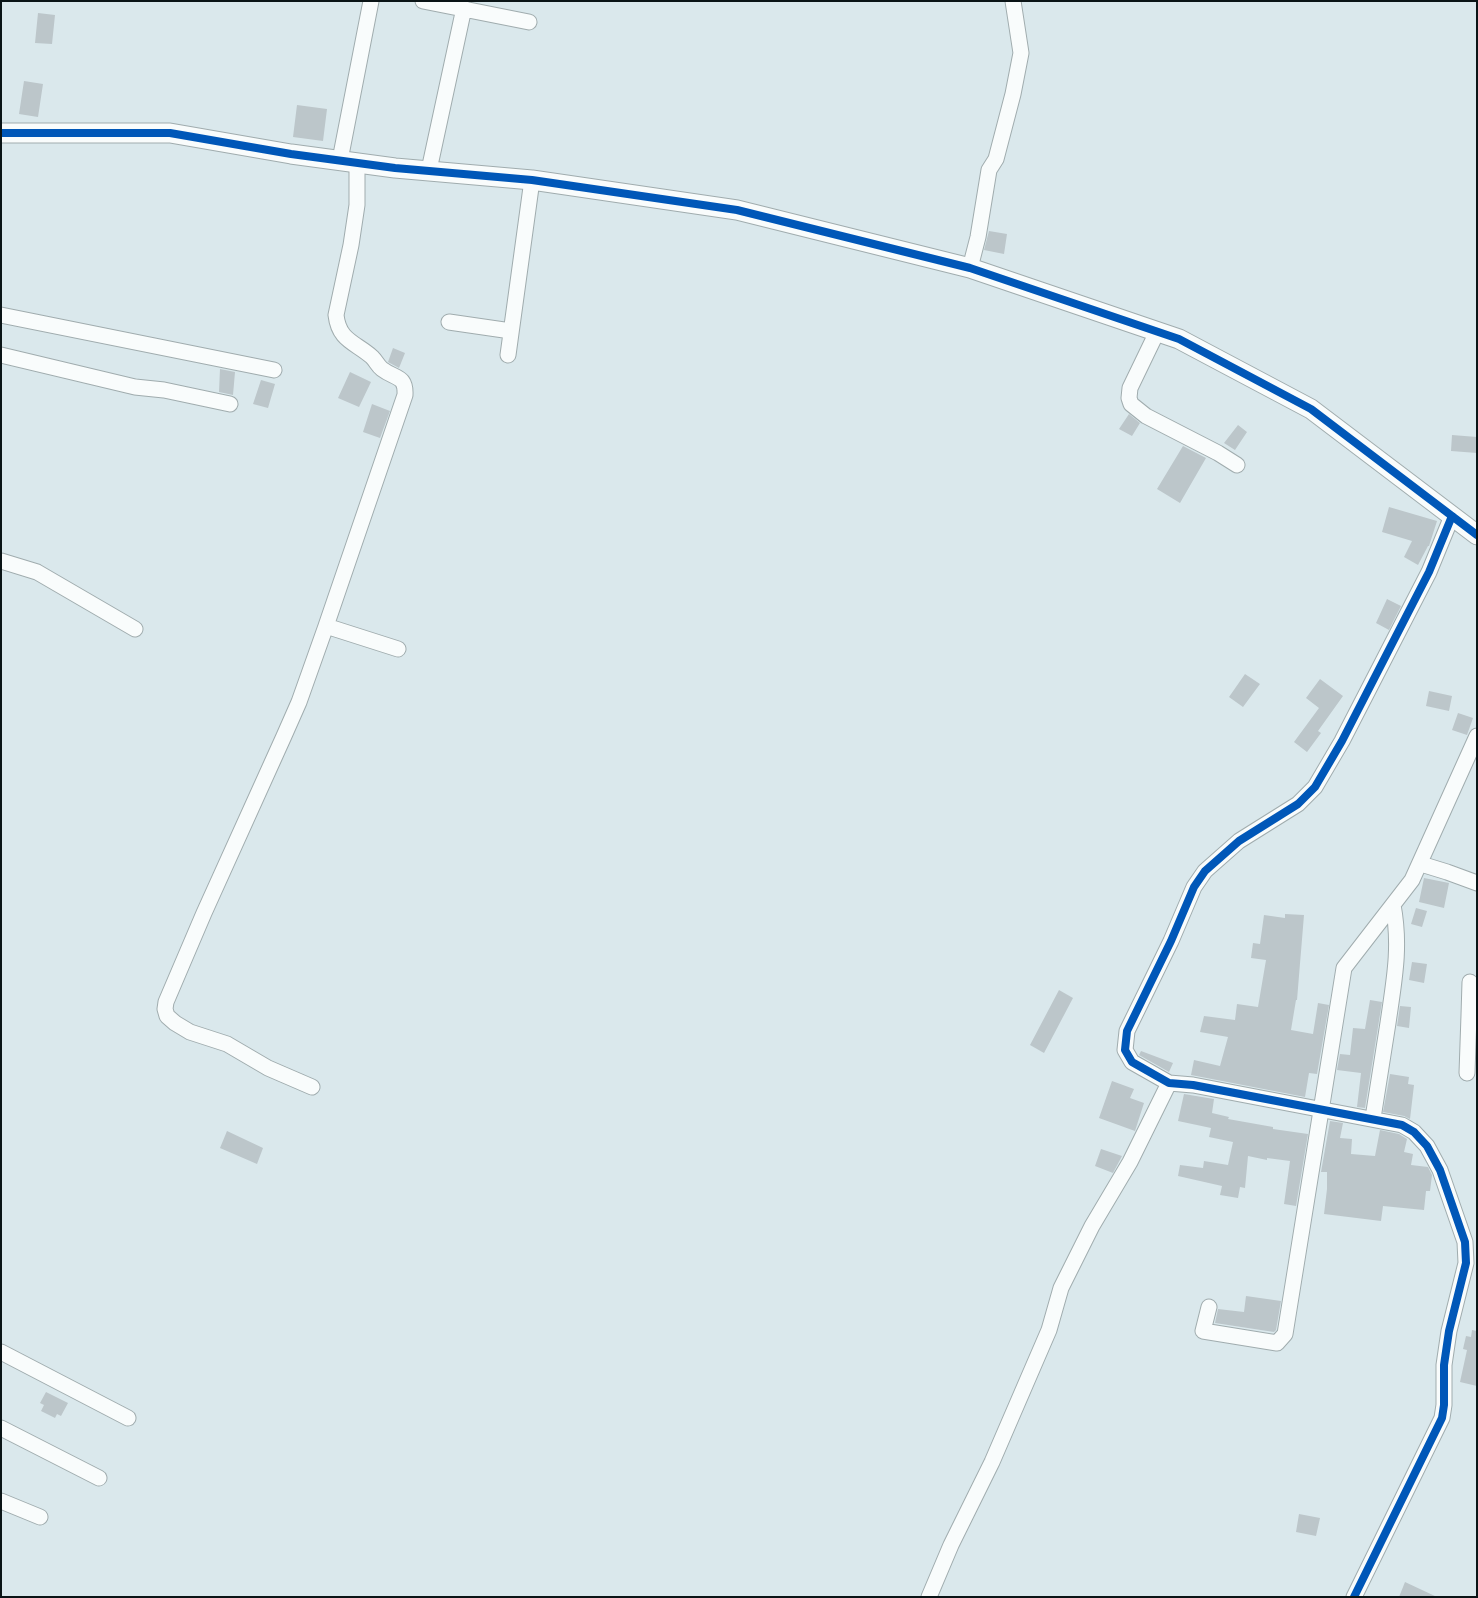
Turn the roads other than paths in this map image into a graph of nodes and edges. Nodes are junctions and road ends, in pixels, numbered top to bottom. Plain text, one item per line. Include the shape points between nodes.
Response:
1 (371, 1) edge
2 (422, 1) edge
3 (1013, 1) edge
4 (464, 8) junction
5 (529, 22) dead end
6 (1, 133) edge
7 (348, 161) junction
8 (429, 170) junction
9 (532, 180) junction
10 (970, 268) junction
11 (1, 315) edge
12 (449, 322) dead end
13 (511, 331) junction
14 (1156, 332) junction
15 (1, 355) edge
16 (508, 355) dead end
17 (274, 370) dead end
18 (230, 404) dead end
19 (1237, 464) dead end
20 (1452, 516) junction
21 (1477, 535) edge
22 (1, 561) edge
23 (326, 626) junction
24 (135, 629) dead end
25 (398, 649) dead end
26 (1477, 736) edge
27 (1420, 864) junction
28 (1477, 883) edge
29 (1393, 905) junction
30 (1470, 982) dead end
31 (1473, 1015) edge
32 (1467, 1073) dead end
33 (1168, 1083) junction
34 (312, 1088) dead end
35 (1322, 1108) junction
36 (1373, 1118) junction
37 (1209, 1307) dead end
38 (1, 1352) edge
39 (128, 1418) dead end
40 (1, 1428) edge
41 (99, 1478) dead end
42 (1, 1501) edge
43 (40, 1516) dead end
44 (929, 1597) edge
45 (1354, 1597) edge

1 - 7 street
2 - 4 street
3 - 10 street via 1021,53 1018,73 996,158 989,170
4 - 5 street
4 - 8 street
6 - 7 street via 170,133
7 - 8 street
7 - 23 street via 357,205 352,245 336,315 337,325 346,339 400,378 405,395
8 - 9 street
9 - 10 street via 737,210
9 - 13 street
10 - 14 street
11 - 17 street
12 - 13 street
13 - 16 street
14 - 19 street via 1130,388 1132,404 1146,416
14 - 20 street via 1179,339 1311,409
15 - 18 street
20 - 21 street
20 - 33 street via 1429,572 1315,788 1298,804 1239,841 1205,871 1194,887 1127,1031 1124,1046 1132,1062
22 - 24 street via 37,572
23 - 25 street
23 - 34 street via 299,702 204,913 165,1009 167,1016 190,1032 227,1044
26 - 27 street
27 - 28 street
27 - 29 street
29 - 35 street via 1344,968
29 - 36 street via 1397,952
30 - 31 street
31 - 32 street
33 - 35 street
33 - 44 street via 1130,1162 1092,1226 1062,1288 1049,1330
35 - 36 street
35 - 37 street via 1285,1334 1277,1342 1204,1331
36 - 45 street via 1402,1125 1427,1146 1440,1170 1465,1242 1466,1263 1449,1331 1442,1418
38 - 39 street
40 - 41 street
42 - 43 street

